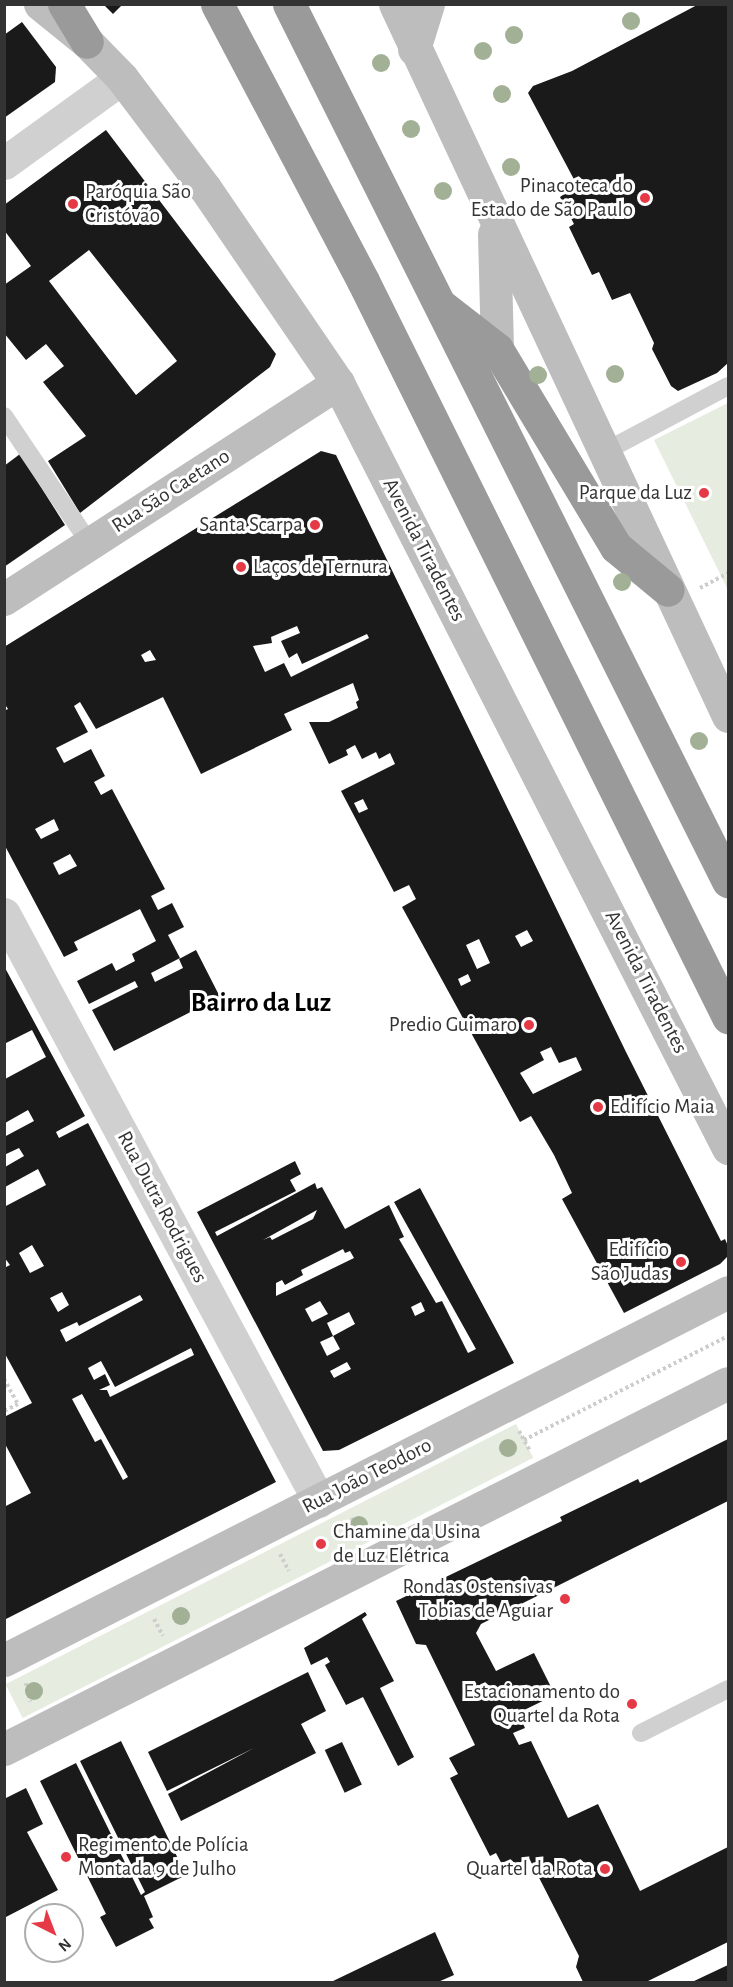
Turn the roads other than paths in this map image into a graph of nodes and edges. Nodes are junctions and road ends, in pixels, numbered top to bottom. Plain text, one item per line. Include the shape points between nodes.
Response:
1 (40, 4) edge
2 (64, 4) edge
3 (217, 4) edge
4 (289, 4) edge
5 (395, 4) edge
6 (428, 4) edge
7 (87, 42) junction
8 (414, 49) junction
9 (122, 78) junction
10 (4, 163) edge
11 (494, 220) junction
12 (437, 303) junction
13 (497, 349) junction
14 (338, 382) junction
15 (729, 386) edge
16 (4, 416) edge
17 (603, 452) junction
18 (90, 544) junction
19 (668, 590) junction
20 (4, 599) edge
21 (729, 716) edge
22 (729, 881) edge
23 (4, 914) edge
24 (729, 1017) edge
25 (729, 1148) edge
26 (729, 1292) edge
27 (729, 1383) edge
28 (333, 1505) junction
29 (14, 1667) edge
30 (729, 1689) edge
31 (641, 1732) dead end
32 (4, 1749) edge

1 - 7 main road, Avenida Tiradentes
2 - 7 highway
3 - 24 highway via 368,290
4 - 12 highway
5 - 8 main road
6 - 8 main road
7 - 9 main road, Avenida Tiradentes
8 - 11 main road
9 - 10 street
9 - 14 main road, Avenida Tiradentes via 205,188
11 - 13 main road
11 - 17 main road
12 - 13 highway
12 - 22 highway
13 - 19 highway via 616,547
14 - 18 main road, Rua São Caetano
14 - 25 main road, Avenida Tiradentes
15 - 17 lane
16 - 18 lane
17 - 19 main road
18 - 20 main road, Rua São Caetano
19 - 21 main road
23 - 28 street, Rua Dutra Rodrigues
26 - 28 main road, Rua João Teodoro
27 - 32 main road
28 - 29 main road, Rua João Teodoro
30 - 31 lane

